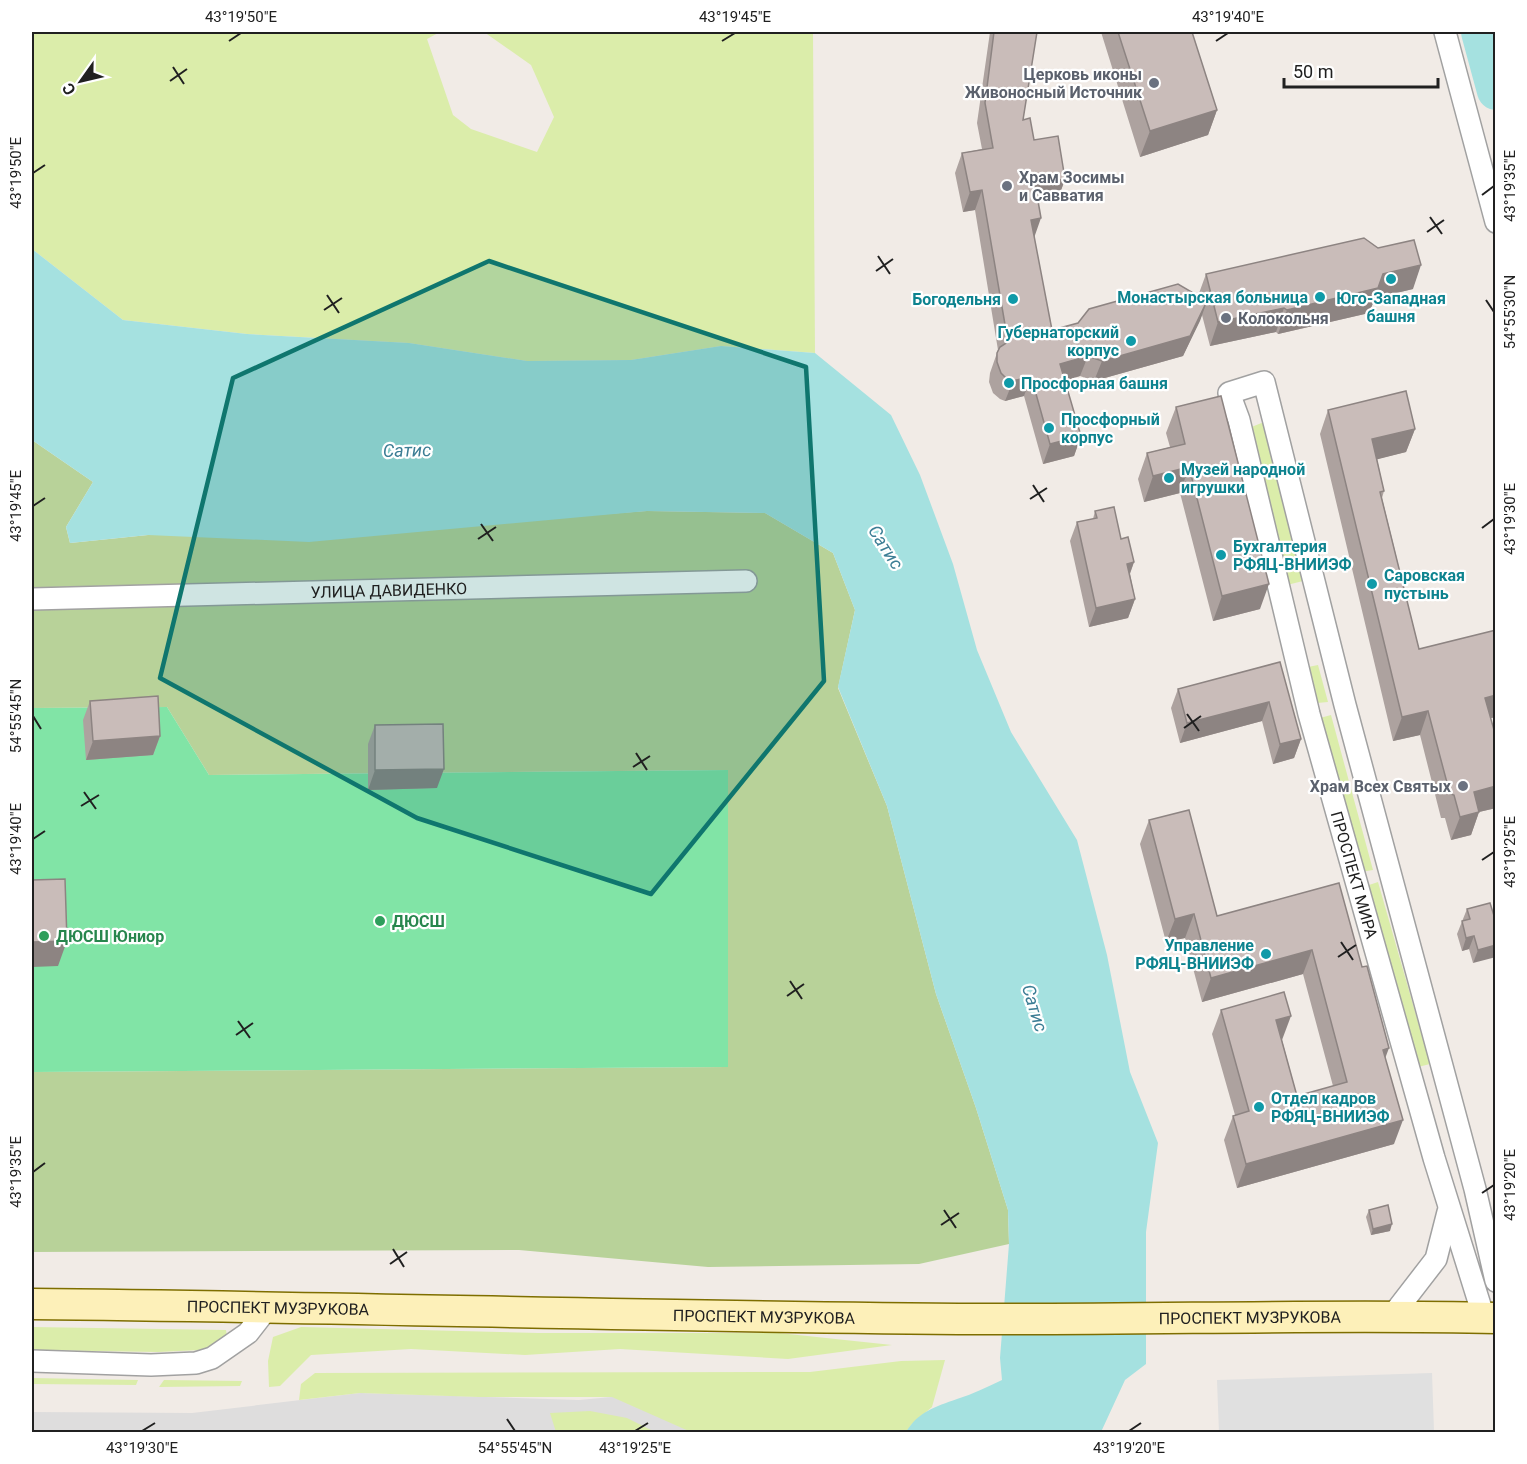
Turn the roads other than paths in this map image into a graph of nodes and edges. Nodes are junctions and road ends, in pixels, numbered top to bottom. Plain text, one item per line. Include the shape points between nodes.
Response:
1 (1444, 32) edge
2 (1496, 222) edge
3 (746, 581) dead end
4 (32, 599) edge
5 (1449, 1208) junction
6 (1496, 1281) edge
7 (32, 1304) edge
8 (269, 1306) junction
9 (1392, 1316) junction
10 (1490, 1318) edge
11 (32, 1361) edge

1 - 2 street
3 - 4 street, УЛИЦА ДАВИДЕНКО
5 - 6 street, ПРОСПЕКТ МИРА via 1309,714 1239,420 1229,393 1264,382
5 - 9 street via 1436,1259
5 - 10 street, ПРОСПЕКТ МИРА
7 - 8 main road, ПРОСПЕКТ МУЗРУКОВА
8 - 9 main road, ПРОСПЕКТ МУЗРУКОВА via 982,1319
8 - 11 street via 248,1333 212,1358 196,1363
9 - 10 main road, ПРОСПЕКТ МУЗРУКОВА

